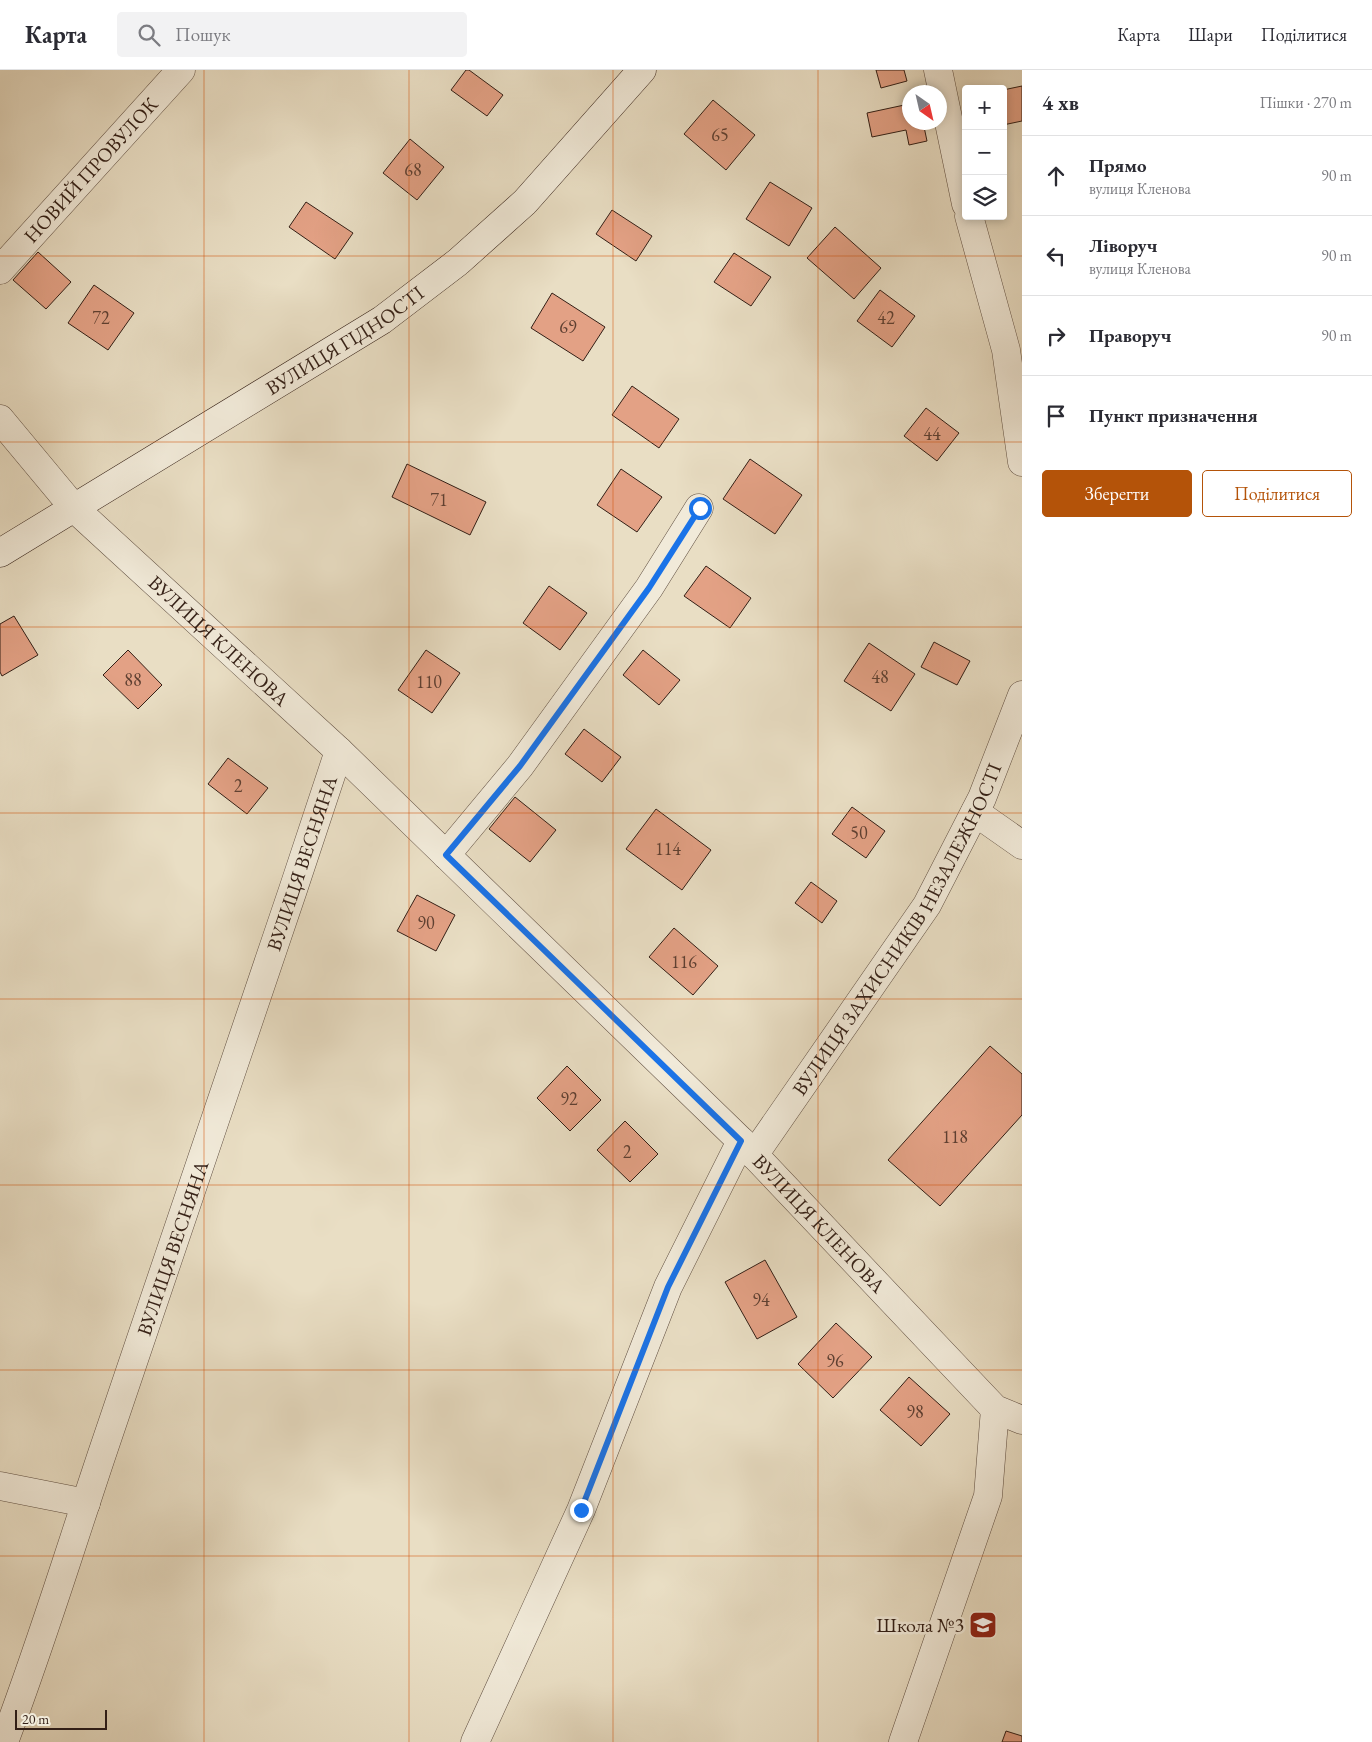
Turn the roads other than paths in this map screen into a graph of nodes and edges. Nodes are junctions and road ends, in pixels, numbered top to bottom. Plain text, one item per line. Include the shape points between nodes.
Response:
1 (181, 70) edge
2 (642, 70) edge
3 (938, 70) edge
4 (962, 185) edge
5 (970, 220) edge
6 (0, 270) edge
7 (1016, 376) edge
8 (0, 419) edge
9 (1022, 462) edge
10 (74, 508) junction
11 (700, 508) dead end
12 (0, 553) edge
13 (1022, 695) edge
14 (339, 751) junction
15 (975, 812) junction
16 (1022, 845) edge
17 (446, 855) junction
18 (748, 1148) junction
19 (995, 1409) junction
20 (1022, 1420) edge
21 (0, 1486) edge
22 (86, 1502) junction
23 (4, 1742) edge
24 (475, 1742) edge
25 (903, 1742) edge

1 - 6 street, НОВИЙ ПРОВУЛОК
2 - 10 street, ВУЛИЦЯ ГІДНОСТІ via 525,202 458,262 382,320
3 - 4 street
5 - 7 street
7 - 9 street
8 - 10 street, ВУЛИЦЯ КЛЕНОВА
10 - 12 street, ВУЛИЦЯ ГІДНОСТІ
10 - 14 street, ВУЛИЦЯ КЛЕНОВА
11 - 17 street via 649,588 538,742
13 - 15 street, ВУЛИЦЯ ЗАХИСНИКІВ НЕЗАЛЕЖНОСТІ
14 - 17 street, ВУЛИЦЯ КЛЕНОВА
14 - 22 street, ВУЛИЦЯ ВЕСНЯНА
15 - 16 street
15 - 18 street, ВУЛИЦЯ ЗАХИСНИКІВ НЕЗАЛЕЖНОСТІ via 927,905
17 - 18 street, ВУЛИЦЯ КЛЕНОВА
18 - 19 street, ВУЛИЦЯ КЛЕНОВА
18 - 24 street, ВУЛИЦЯ ЗАХИСНИКІВ НЕЗАЛЕЖНОСТІ via 668,1287 581,1510
19 - 20 street, ВУЛИЦЯ КЛЕНОВА
19 - 25 street via 988,1496
21 - 22 street
22 - 23 street, ВУЛИЦЯ ВЕСНЯНА via 44,1633

